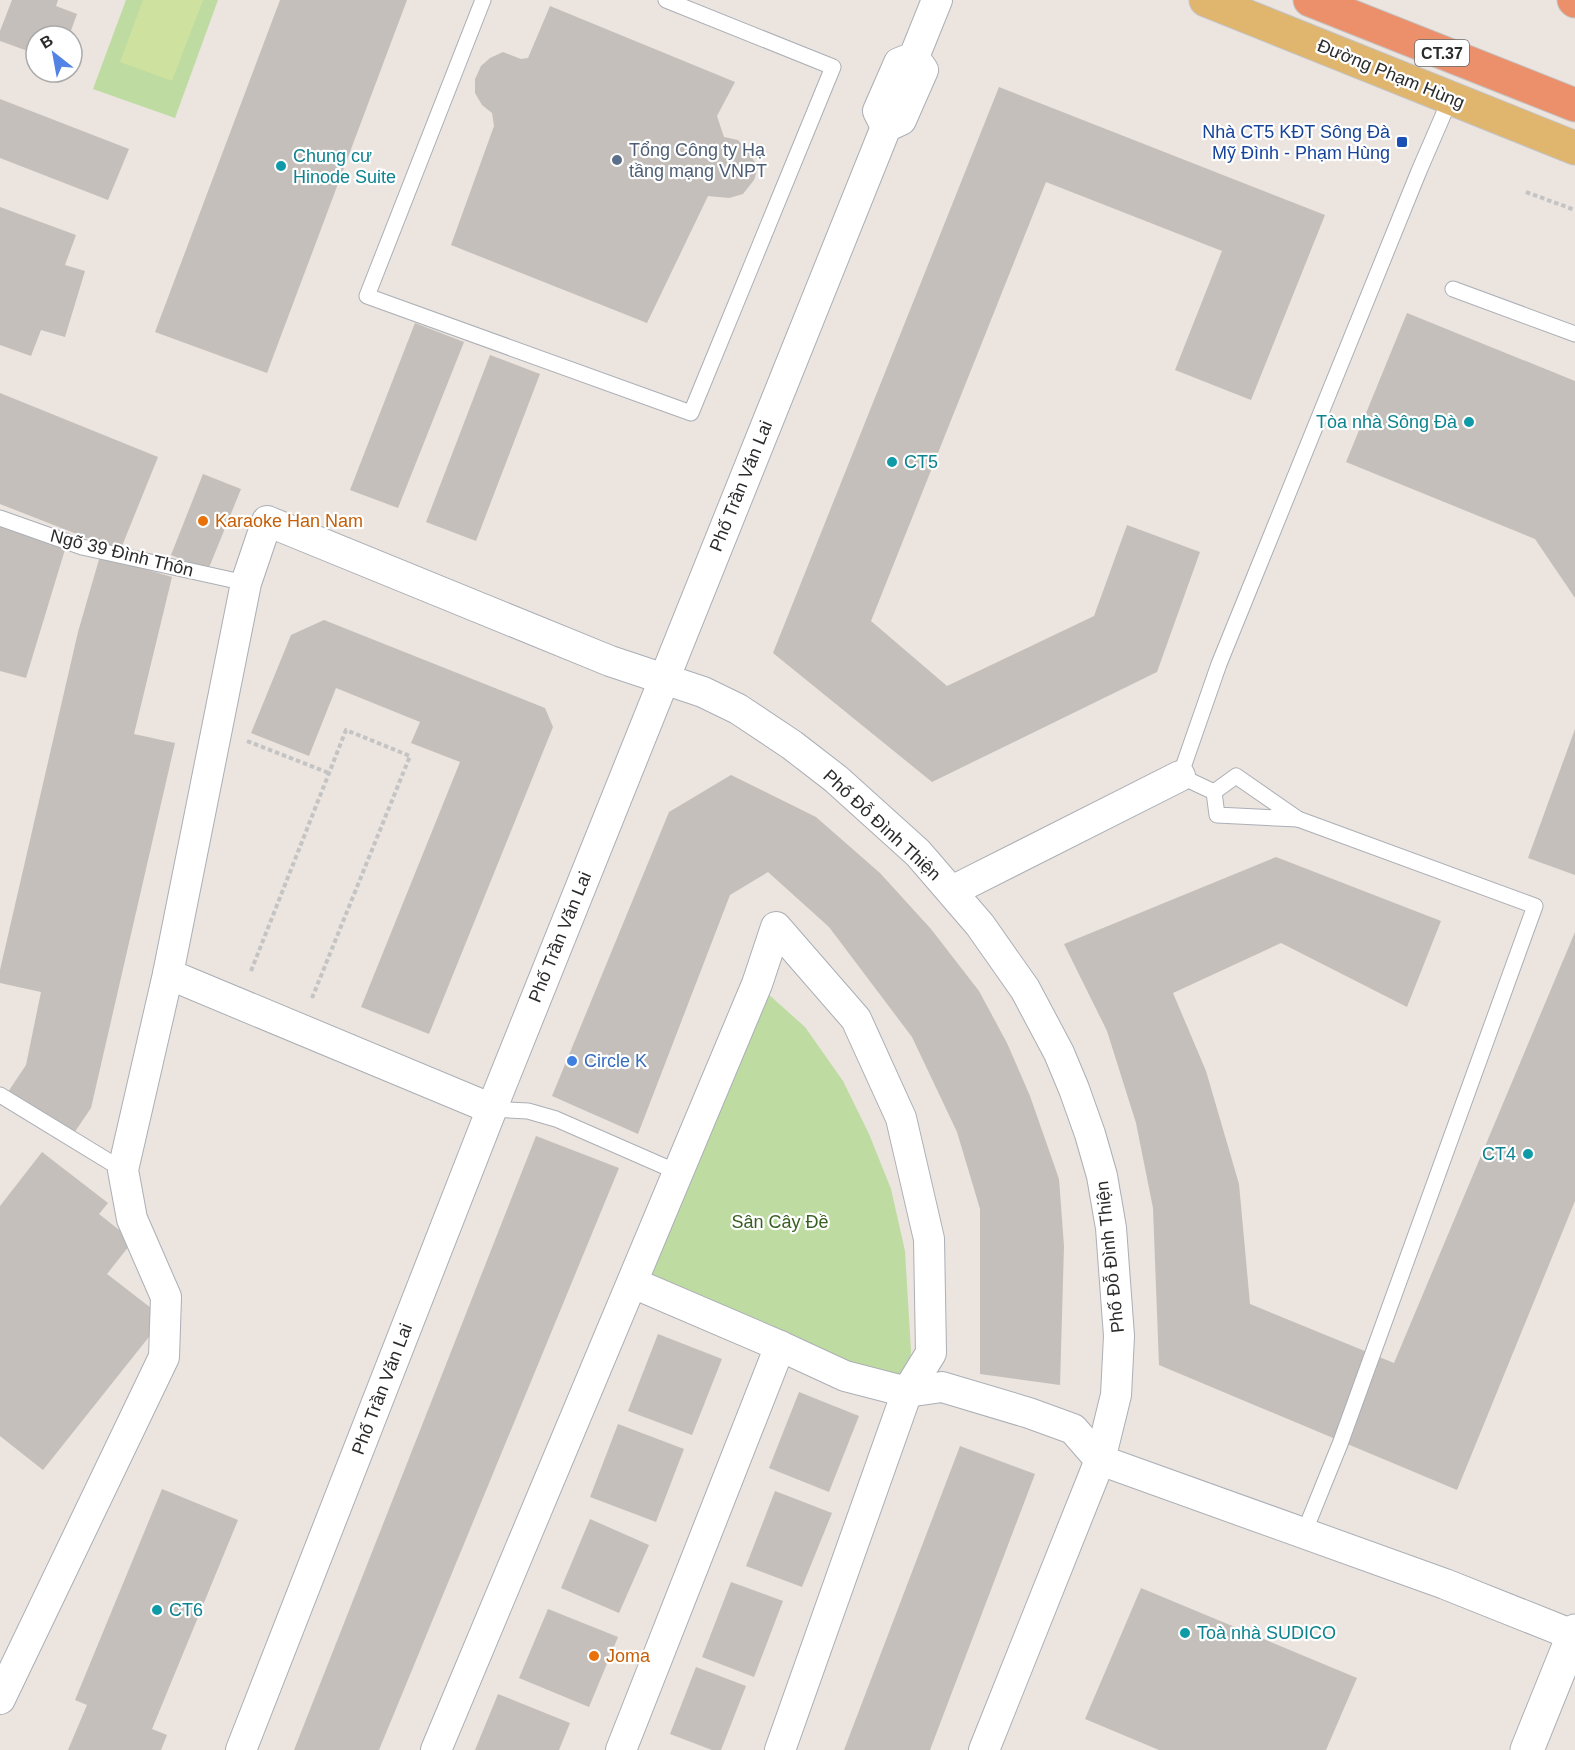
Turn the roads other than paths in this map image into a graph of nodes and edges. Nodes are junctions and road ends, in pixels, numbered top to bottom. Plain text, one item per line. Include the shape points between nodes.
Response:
1 (483, 0) edge
2 (937, 0) edge
3 (1310, 0) edge
4 (676, 2) edge
5 (1227, 4) edge
6 (1451, 97) junction
7 (1575, 105) edge
8 (1575, 148) edge
9 (1453, 289) dead end
10 (1575, 334) edge
11 (0, 518) edge
12 (246, 583) junction
13 (664, 678) junction
14 (1180, 776) junction
15 (1214, 792) junction
16 (1298, 819) junction
17 (952, 891) junction
18 (168, 974) junction
19 (0, 1095) edge
20 (492, 1109) junction
21 (123, 1170) junction
22 (677, 1172) junction
23 (633, 1283) junction
24 (780, 1346) junction
25 (907, 1392) junction
26 (1100, 1460) junction
27 (1305, 1533) junction
28 (1574, 1633) edge
29 (0, 1699) edge
30 (241, 1750) edge
31 (436, 1750) edge
32 (621, 1750) edge
33 (780, 1750) edge
34 (984, 1750) edge
35 (1527, 1750) edge

1 - 4 lane via 367,296 691,413 833,68
2 - 13 street, Phố Trần Văn Lai via 914,57 898,63 878,111 886,127
3 - 7 highway, CT.37
5 - 6 main road, Đường Phạm Hùng
6 - 8 main road, Đường Phạm Hùng
6 - 14 lane via 1223,653
9 - 10 lane
11 - 12 lane, Ngõ 39 Đình Thôn via 82,547
12 - 13 street, Phố Đỗ Đình Thiện via 267,521 610,661
12 - 18 street
13 - 17 street, Phố Đỗ Đình Thiện via 732,705 792,745 918,853
13 - 20 street, Phố Trần Văn Lai
14 - 15 lane
14 - 17 street
15 - 16 lane via 1236,776
15 - 16 lane via 1217,815
16 - 27 lane via 1535,906
17 - 26 street, Phố Đỗ Đình Thiện via 1000,952 1042,1018 1074,1089 1102,1176 1111,1228 1119,1336 1116,1395
18 - 20 street
18 - 21 street
19 - 21 lane
20 - 22 lane via 528,1111 556,1119
20 - 30 street, Phố Trần Văn Lai
21 - 29 street via 132,1219 166,1297 164,1357
22 - 23 street
22 - 25 street via 757,984 776,927 856,1019 901,1118 929,1239 931,1353
23 - 24 street
23 - 31 street
24 - 25 street via 845,1377
24 - 32 street
25 - 26 street via 942,1387 1029,1413 1073,1429
25 - 33 street
26 - 27 street
26 - 34 street, Phố Đỗ Đình Thiện
27 - 28 street
28 - 35 main road

